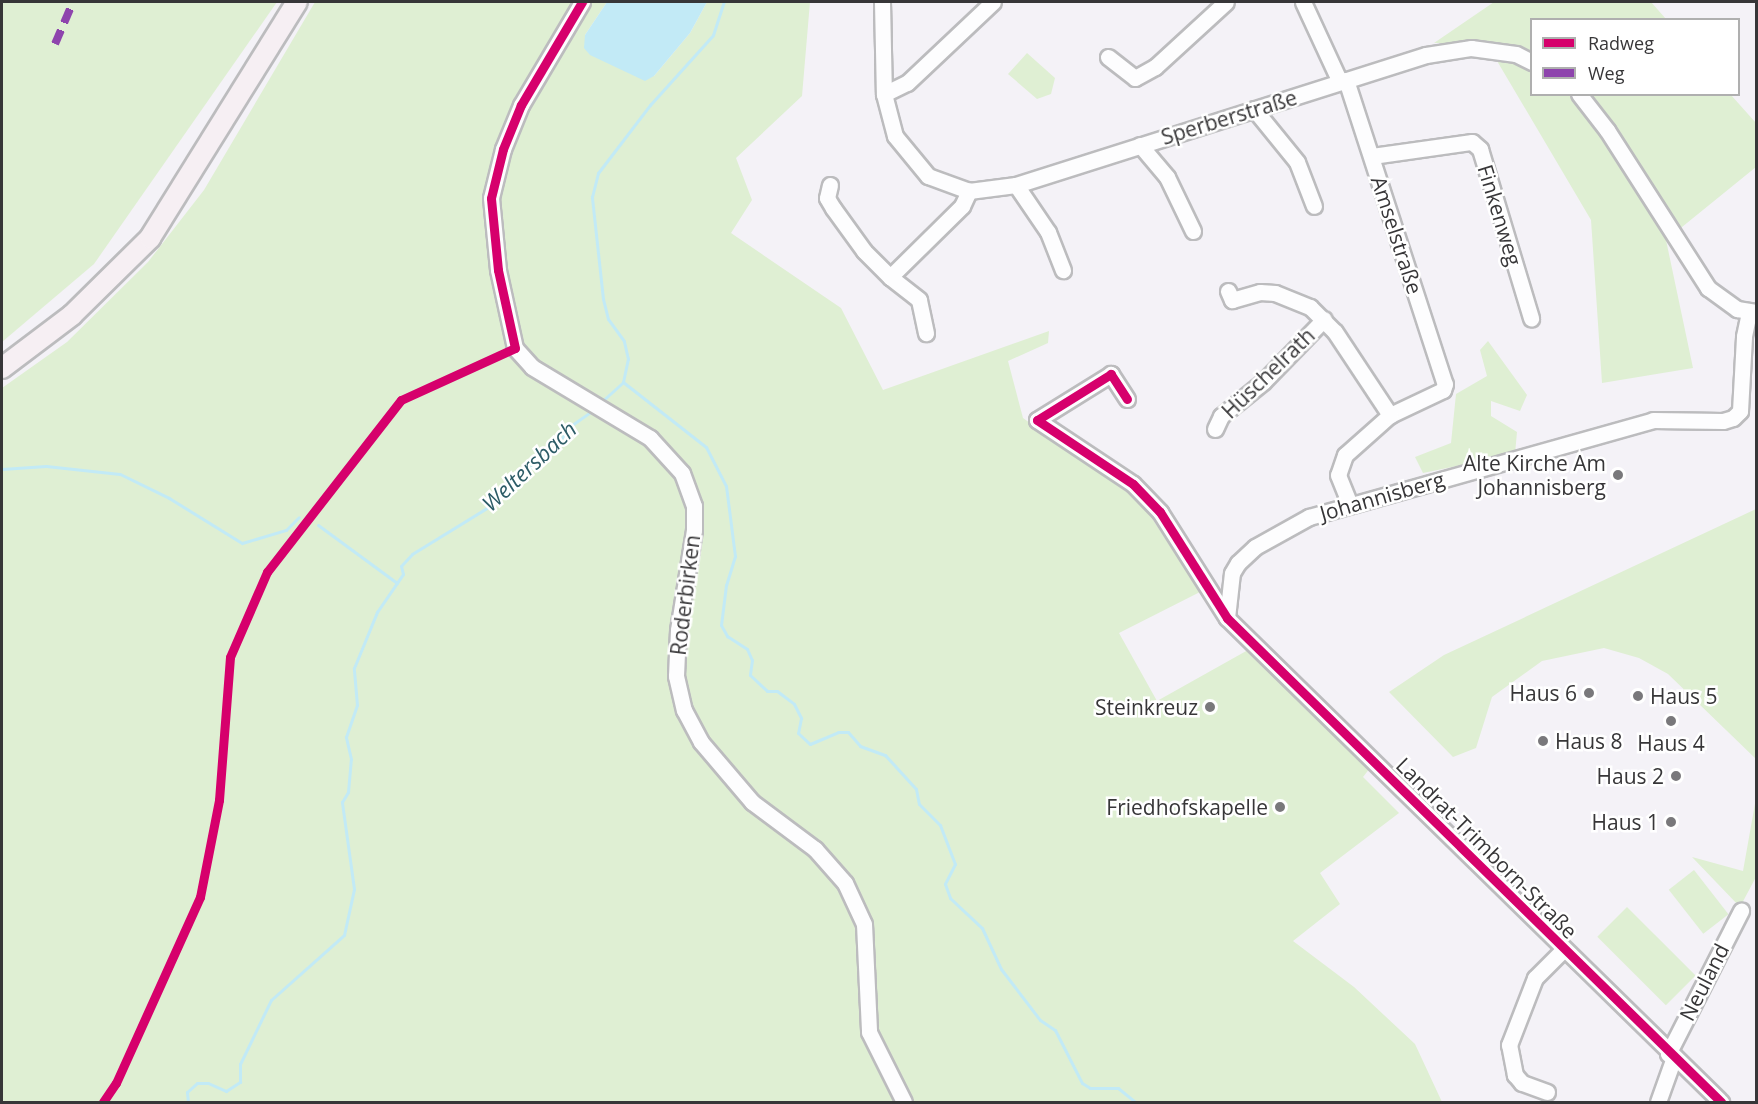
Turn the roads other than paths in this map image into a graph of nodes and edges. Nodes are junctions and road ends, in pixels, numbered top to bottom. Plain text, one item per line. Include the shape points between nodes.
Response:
1 (297, 2) edge
2 (582, 2) edge
3 (882, 2) edge
4 (993, 2) edge
5 (1226, 2) edge
6 (1303, 2) edge
7 (1108, 57) dead end
8 (1530, 61) edge
9 (1343, 81) junction
10 (884, 94) junction
11 (1581, 96) edge
12 (1254, 109) junction
13 (1140, 144) junction
14 (1372, 156) junction
15 (1016, 185) junction
16 (830, 186) dead end
17 (969, 191) junction
18 (1314, 206) dead end
19 (1193, 231) dead end
20 (1063, 270) dead end
21 (890, 277) junction
22 (1228, 291) dead end
23 (1753, 312) edge
24 (1532, 318) dead end
25 (1324, 319) junction
26 (926, 333) dead end
27 (2, 368) edge
28 (1127, 399) dead end
29 (1390, 416) junction
30 (1215, 429) dead end
31 (1350, 504) junction
32 (1227, 618) junction
33 (1741, 911) dead end
34 (1564, 949) junction
35 (1671, 1057) junction
36 (1546, 1092) dead end
37 (904, 1102) edge
38 (1658, 1102) edge
39 (1721, 1102) edge

1 - 27 main road via 150,238 72,315
2 - 37 street, Roderbirken via 521,105 503,148 491,198 498,270 515,348 532,367 650,438 668,454 690,490 694,530 678,630 676,676 684,710 701,742 752,802 815,849 845,883 864,924 869,1032
3 - 10 street
4 - 10 street via 907,83
5 - 7 street via 1155,67 1135,78
6 - 9 street, Amselstraße
8 - 9 street, Sperberstraße via 1516,54 1470,48 1426,55
9 - 12 street, Sperberstraße
9 - 14 street, Amselstraße
10 - 17 street, Sperberstraße via 895,136 928,176
11 - 23 street via 1607,130 1708,288 1724,303
12 - 13 street, Sperberstraße
12 - 18 street via 1298,162
13 - 15 street, Sperberstraße
13 - 19 street via 1167,177
14 - 24 street, Finkenweg via 1472,142 1480,149
14 - 29 street, Amselstraße via 1445,384 1443,390
15 - 17 street, Sperberstraße
15 - 20 street via 1048,232
16 - 21 street via 827,198 833,208 864,251
17 - 21 street via 962,206
21 - 26 street via 919,300
22 - 25 street, Hüschelrath via 1232,300 1260,292 1294,298
23 - 31 street, Johannisberg via 1744,336 1740,411 1733,418 1653,420
25 - 29 street, Hüschelrath
25 - 30 street, Hüschelrath via 1264,381 1221,416
28 - 32 street, Landrat-Trimborn-Straße via 1112,374 1037,420 1133,484 1160,512
29 - 31 street via 1339,465 1338,475
31 - 32 street, Johannisberg via 1287,527 1238,563 1232,573
32 - 34 street, Landrat-Trimborn-Straße
33 - 35 street, Neuland
34 - 35 street, Landrat-Trimborn-Straße
34 - 36 street via 1535,978 1509,1046 1515,1076 1522,1083
35 - 38 street, Neuland
35 - 39 street, Landrat-Trimborn-Straße

